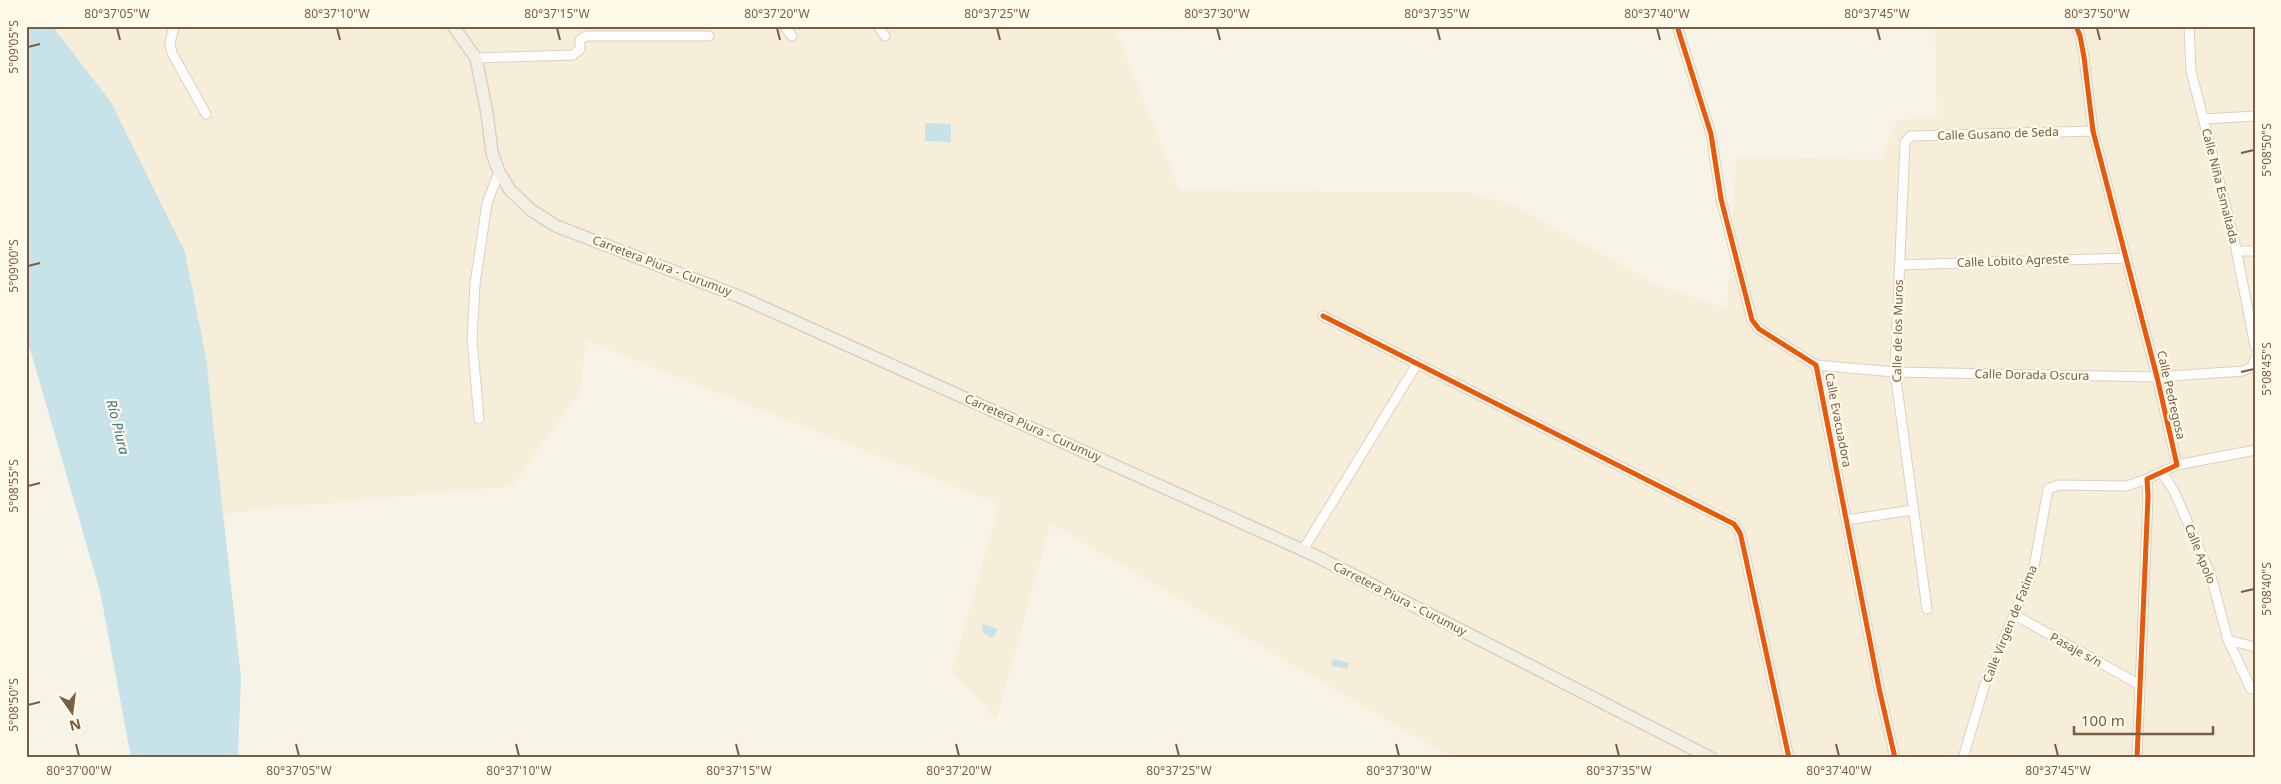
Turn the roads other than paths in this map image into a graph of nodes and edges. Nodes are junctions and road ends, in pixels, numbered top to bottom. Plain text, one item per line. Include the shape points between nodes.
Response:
1 (174, 26) edge
2 (453, 26) edge
3 (784, 26) edge
4 (878, 26) edge
5 (2076, 26) edge
6 (2188, 26) edge
7 (1680, 29) edge
8 (709, 36) dead end
9 (792, 36) dead end
10 (885, 36) dead end
11 (476, 58) junction
12 (206, 114) dead end
13 (2255, 116) edge
14 (2204, 119) junction
15 (2093, 131) junction
16 (1904, 142) joint
17 (499, 172) junction
18 (2255, 250) edge
19 (2236, 251) junction
20 (2127, 258) junction
21 (1900, 265) junction
22 (1323, 316) dead end
23 (2255, 346) edge
24 (2255, 360) edge
25 (1417, 364) junction
26 (1816, 365) junction
27 (1895, 372) junction
28 (2157, 377) junction
29 (479, 419) dead end
30 (2255, 450) edge
31 (2177, 466) junction
32 (2162, 473) junction
33 (2147, 479) junction
34 (1912, 510) junction
35 (1847, 520) junction
36 (1303, 550) junction
37 (1927, 608) dead end
38 (2013, 614) junction
39 (2228, 640) junction
40 (2255, 647) edge
41 (2140, 684) junction
42 (2251, 689) dead end
43 (1711, 758) edge
44 (1789, 758) edge
45 (1895, 758) edge
46 (1963, 758) edge
47 (2136, 758) edge

1 - 12 street via 170,43 172,53
2 - 11 main road, Carretera Piura - Curumuy
3 - 9 street
4 - 10 street
5 - 15 street, Calle Pedregosa via 2084,57
6 - 14 street, Calle Niña Esmaltada via 2191,71
7 - 26 street, Calle Evacuadora via 1711,134 1721,199 1752,320 1759,329
8 - 11 street via 586,36 580,40 580,49 573,55
11 - 17 main road, Carretera Piura - Curumuy via 492,153
13 - 14 street
14 - 19 street, Calle Niña Esmaltada
15 - 16 street, Calle Gusano de Seda via 1911,136
15 - 20 street, Calle Pedregosa
16 - 21 street, Calle de los Muros
17 - 29 street via 487,203 475,284 472,339
17 - 36 main road, Carretera Piura - Curumuy via 510,190 531,210 556,226 738,296
18 - 19 street
19 - 23 street, Calle Niña Esmaltada
20 - 21 street, Calle Lobito Agreste
20 - 28 street, Calle Pedregosa
21 - 27 street, Calle de los Muros
22 - 25 street
24 - 28 street, Calle Dorada Oscura via 2248,370
25 - 36 street
25 - 44 street via 1734,524 1742,541
26 - 27 street, Calle Dorada Oscura
26 - 35 street, Calle Evacuadora
27 - 28 street, Calle Dorada Oscura
27 - 34 street, Calle de los Muros
28 - 31 street, Calle Pedregosa
30 - 31 street
31 - 32 street
32 - 33 street
32 - 39 street, Calle Apolo via 2174,491 2211,576
33 - 38 street, Calle Virgen de Fatima via 2126,486 2059,485 2048,489 2034,567
33 - 41 street
34 - 35 street
34 - 37 street, Calle de los Muros
35 - 45 street, Calle Evacuadora
36 - 43 main road, Carretera Piura - Curumuy
38 - 41 street, Pasaje s/n
38 - 46 street, Calle Virgen de Fatima via 1984,688
39 - 40 street
39 - 42 street, Calle Apolo
41 - 47 street

